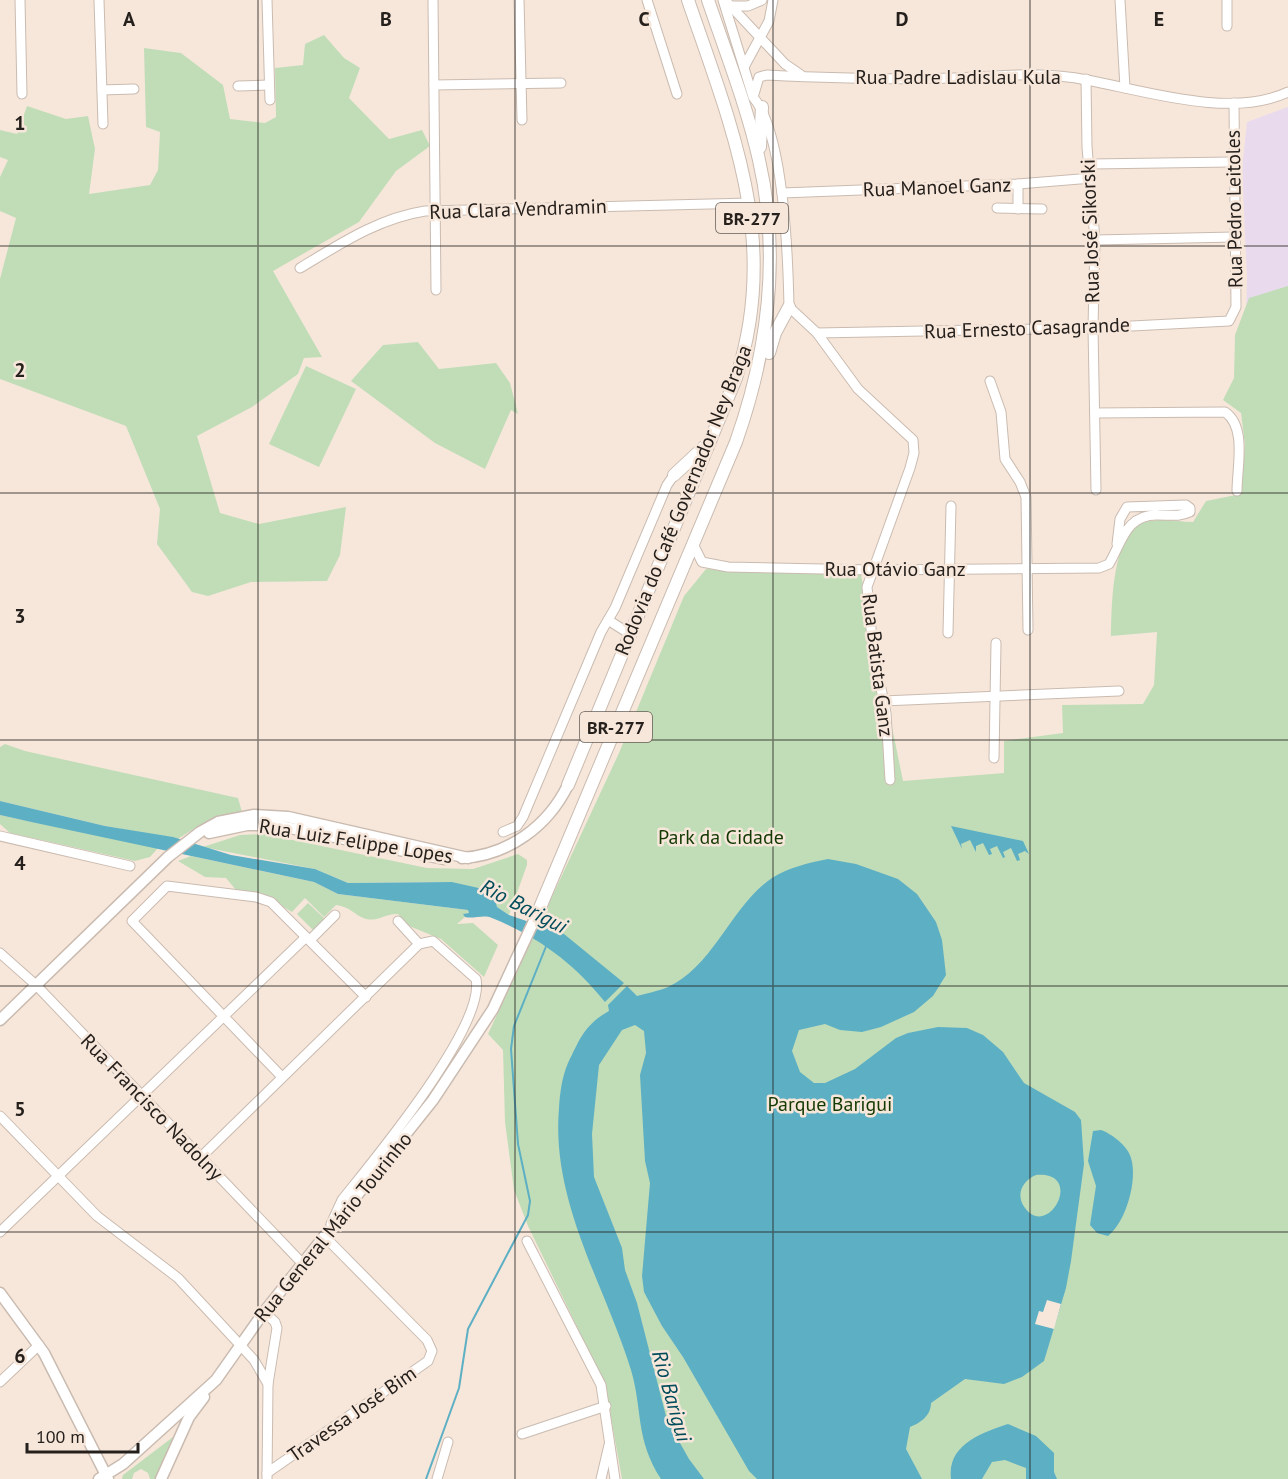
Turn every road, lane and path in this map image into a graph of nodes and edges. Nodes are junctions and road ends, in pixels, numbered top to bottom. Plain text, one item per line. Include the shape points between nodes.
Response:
1 (20, 0) edge
2 (99, 0) edge
3 (267, 0) edge
4 (433, 0) edge
5 (519, 0) edge
6 (647, 0) edge
7 (688, 0) edge
8 (708, 0) edge
9 (762, 0) edge
10 (773, 0) edge
11 (1120, 0) edge
12 (1227, 0) edge
13 (726, 2) edge
14 (1227, 26) dead end
15 (759, 38) junction
16 (744, 67) junction
17 (804, 76) junction
18 (1086, 80) junction
19 (561, 82) dead end
20 (521, 83) junction
21 (269, 85) junction
22 (434, 85) junction
23 (238, 86) dead end
24 (1125, 88) junction
25 (134, 89) dead end
26 (102, 90) junction
27 (1288, 92) edge
28 (22, 94) dead end
29 (677, 94) dead end
30 (753, 97) junction
31 (270, 100) dead end
32 (1234, 103) junction
33 (762, 107) junction
34 (522, 120) dead end
35 (103, 124) dead end
36 (759, 160) junction
37 (1232, 162) junction
38 (1090, 164) junction
39 (1092, 178) junction
40 (1018, 184) junction
41 (782, 193) junction
42 (750, 203) junction
43 (997, 208) dead end
44 (1018, 209) junction
45 (1042, 209) dead end
46 (436, 210) junction
47 (1234, 237) junction
48 (1095, 240) junction
49 (300, 268) dead end
50 (436, 290) dead end
51 (789, 307) junction
52 (1234, 315) joint
53 (1092, 328) junction
54 (817, 333) junction
55 (990, 381) dead end
56 (1095, 413) junction
57 (710, 439) junction
58 (736, 442) junction
59 (674, 475) joint
60 (1096, 490) dead end
61 (1237, 491) dead end
62 (951, 506) dead end
63 (693, 544) junction
64 (1117, 544) junction
65 (1026, 569) junction
66 (872, 570) junction
67 (949, 570) junction
68 (608, 620) junction
69 (1028, 630) dead end
70 (948, 633) dead end
71 (630, 634) junction
72 (996, 643) dead end
73 (1119, 691) dead end
74 (995, 695) junction
75 (883, 701) junction
76 (994, 758) dead end
77 (890, 780) dead end
78 (568, 785) joint
79 (503, 832) dead end
80 (0, 836) edge
81 (130, 866) dead end
82 (539, 910) joint
83 (335, 915) dead end
84 (398, 921) dead end
85 (308, 938) junction
86 (423, 942) junction
87 (0, 953) edge
88 (36, 985) junction
89 (366, 997) junction
90 (224, 1016) junction
91 (0, 1020) edge
92 (282, 1077) junction
93 (142, 1096) junction
94 (0, 1116) edge
95 (201, 1157) junction
96 (58, 1176) junction
97 (0, 1232) edge
98 (327, 1232) junction
99 (527, 1241) dead end
100 (302, 1263) junction
101 (0, 1293) edge
102 (264, 1312) junction
103 (39, 1345) junction
104 (241, 1345) junction
105 (216, 1380) junction
106 (0, 1382) edge
107 (268, 1384) junction
108 (606, 1406) junction
109 (189, 1417) junction
110 (522, 1434) dead end
111 (611, 1440) junction
112 (448, 1442) dead end
113 (123, 1464) junction
114 (267, 1476) edge
115 (104, 1477) edge
116 (161, 1479) edge
117 (437, 1479) edge
118 (601, 1479) edge
119 (615, 1479) edge

1 - 28 street
2 - 26 street
3 - 21 street
4 - 22 street
5 - 20 street
6 - 29 street
7 - 42 highway, Rodovia do Café Governador Ney Braga / BR-277 via 736,140
8 - 36 highway, Rodovia do Café Governador Ney Braga / BR-277
9 - 13 street via 748,6
10 - 15 street via 769,21
11 - 24 street
12 - 14 street
13 - 15 street
13 - 16 street
15 - 16 street
15 - 17 street via 785,64
16 - 30 street
17 - 18 street, Rua Padre Ladislau Kula via 953,78 1052,74
17 - 30 street, Rua Padre Ladislau Kula via 759,77
18 - 24 street, Rua Padre Ladislau Kula
18 - 38 street, Rua José Sikorski
19 - 20 street
20 - 22 street
20 - 34 street
21 - 23 street
21 - 31 street
22 - 46 street
24 - 32 street, Rua Padre Ladislau Kula
25 - 26 street
26 - 35 street
27 - 32 street, Rua Padre Ladislau Kula via 1271,100
30 - 33 street
32 - 37 street, Rua Pedro Leitoles
33 - 36 highway
33 - 41 street
36 - 58 highway, Rodovia do Café Governador Ney Braga / BR-277 via 768,217 769,299 760,364
37 - 38 street
37 - 47 street, Rua Pedro Leitoles
38 - 39 street, Rua José Sikorski
39 - 40 street, Rua Manoel Ganz
39 - 48 street, Rua José Sikorski
40 - 41 street, Rua Manoel Ganz
40 - 44 street
41 - 51 street
42 - 46 street, Rua Clara Vendramin
42 - 57 highway, Rodovia do Café Governador Ney Braga / BR-277 via 755,273 751,319 739,367
43 - 44 street
44 - 45 street
46 - 49 street, Rua Clara Vendramin via 386,221
46 - 50 street
47 - 48 street
47 - 52 street, Rua Pedro Leitoles
48 - 53 street, Rua José Sikorski
51 - 54 street, Rua Batista Ganz
51 - 58 highway via 775,333 759,388
52 - 53 street, Rua Ernesto Casagrande via 1223,322
53 - 54 street, Rua Ernesto Casagrande
53 - 56 street, Rua José Sikorski
54 - 66 street, Rua Batista Ganz via 858,389 913,440 910,468
55 - 65 street via 1001,412 1005,459 1025,492
56 - 60 street, Rua José Sikorski
56 - 61 street via 1225,412 1232,417 1238,435
57 - 59 highway
57 - 71 highway, Rodovia do Café Governador Ney Braga / BR-277
58 - 63 highway, Rodovia do Café Governador Ney Braga / BR-277
59 - 68 street
62 - 67 street
63 - 66 street, Rua Otávio Ganz via 702,562 728,567
63 - 82 highway, Rodovia do Café Governador Ney Braga / BR-277
64 - 64 street via 1128,525 1138,519 1182,516 1190,508 1151,504 1127,507 1120,519
64 - 65 street, Rua Otávio Ganz via 1109,564 1099,568
65 - 67 street, Rua Otávio Ganz
65 - 69 street
66 - 67 street, Rua Otávio Ganz
66 - 75 street, Rua Batista Ganz via 867,611
67 - 70 street
68 - 71 street
68 - 79 street via 521,822
71 - 78 highway, Rodovia do Café Governador Ney Braga / BR-277
72 - 74 street
73 - 74 street
74 - 75 street
74 - 76 street
75 - 77 street, Rua Batista Ganz
78 - 88 main road, Rua Luiz Felippe Lopes via 550,813 529,833 499,850 468,858 420,856 259,824 233,826 189,841
80 - 81 street
82 - 98 main road, Rua General Mário Tourinho via 493,1009 458,1065
83 - 85 street
84 - 86 street
85 - 89 street
85 - 90 street
85 - 90 street via 263,898 167,886 132,921
86 - 89 street
86 - 98 street via 436,943 476,979 475,996 440,1071 342,1200
87 - 88 street, Rua Francisco Nadolny
88 - 91 main road
88 - 93 street, Rua Francisco Nadolny
89 - 92 street
90 - 92 street
90 - 93 street
92 - 95 street
93 - 95 street, Rua Francisco Nadolny
93 - 96 street
94 - 96 street
95 - 100 street, Rua Francisco Nadolny
96 - 97 street
96 - 104 street via 106,1224 178,1278
98 - 100 main road, Rua General Mário Tourinho
98 - 114 street, Travessa José Bim via 427,1340 432,1351 428,1361
99 - 108 street via 597,1376
100 - 102 main road, Rua General Mário Tourinho
101 - 103 main road
102 - 104 main road, Rua General Mário Tourinho
102 - 107 street via 277,1328
103 - 106 street
103 - 115 main road
104 - 105 main road, Rua General Mário Tourinho
104 - 107 street
105 - 109 main road
105 - 113 main road, Rua General Mário Tourinho
107 - 114 street
108 - 110 street
108 - 111 street
109 - 113 main road
109 - 116 main road
111 - 118 street
111 - 119 street
112 - 117 street
113 - 115 main road, Rua General Mário Tourinho

